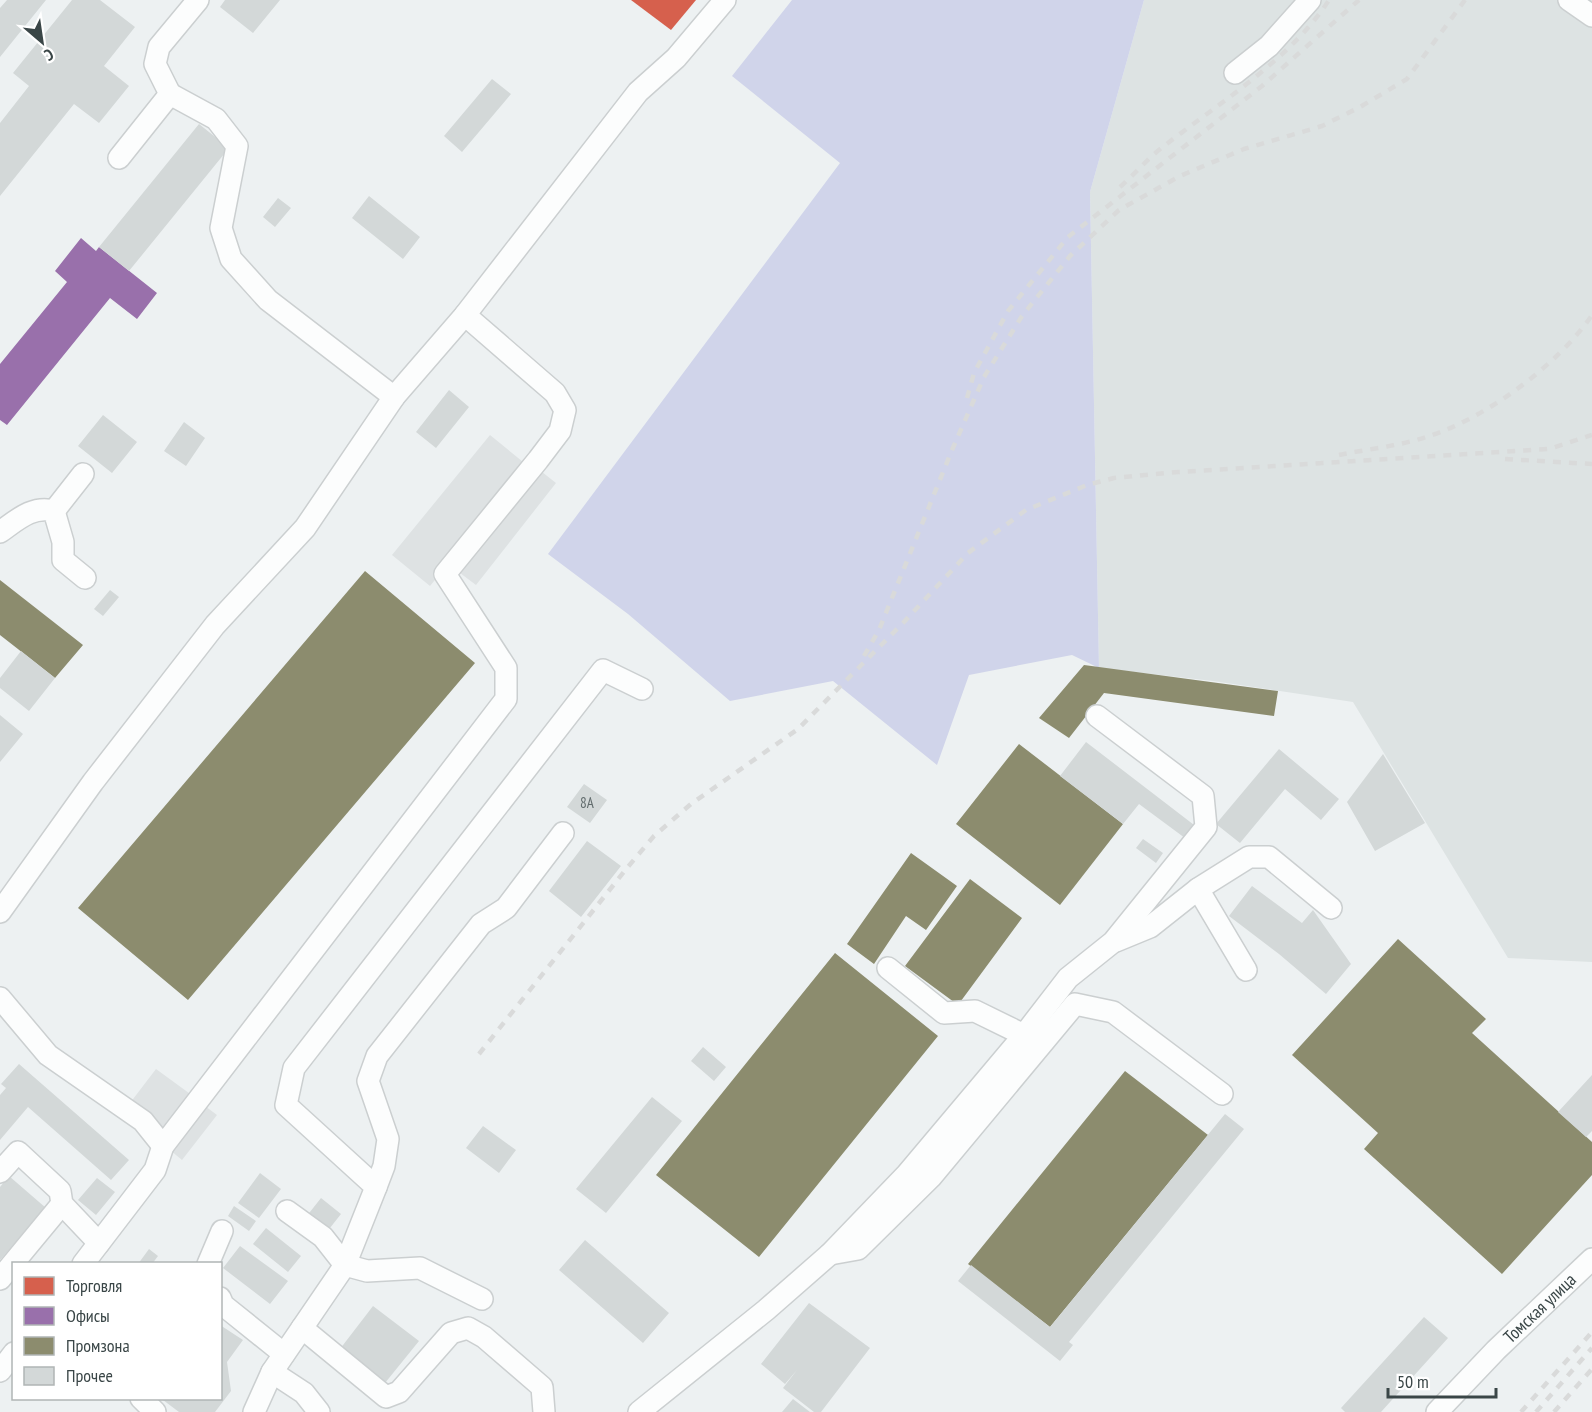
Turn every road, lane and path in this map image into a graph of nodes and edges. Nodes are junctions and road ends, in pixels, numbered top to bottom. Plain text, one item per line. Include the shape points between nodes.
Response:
1 (198, 0) edge
2 (725, 0) edge
3 (1310, 0) edge
4 (1569, 0) edge
5 (1592, 16) edge
6 (1235, 73) dead end
7 (170, 94) junction
8 (119, 158) dead end
9 (465, 315) junction
10 (394, 397) junction
11 (83, 474) dead end
12 (54, 511) junction
13 (0, 532) edge
14 (85, 578) dead end
15 (642, 689) dead end
16 (1097, 716) dead end
17 (563, 833) dead end
18 (1198, 889) junction
19 (1331, 908) dead end
20 (0, 912) edge
21 (1113, 942) junction
22 (888, 968) dead end
23 (1246, 970) dead end
24 (0, 998) edge
25 (1024, 1035) junction
26 (1222, 1094) dead end
27 (163, 1146) junction
28 (0, 1172) edge
29 (376, 1187) junction
30 (62, 1204) junction
31 (287, 1211) dead end
32 (222, 1231) dead end
33 (99, 1243) junction
34 (830, 1254) junction
35 (1592, 1259) edge
36 (14, 1262) edge
37 (84, 1262) edge
38 (208, 1262) edge
39 (12, 1264) edge
40 (345, 1265) junction
41 (0, 1279) edge
42 (482, 1299) dead end
43 (222, 1303) edge
44 (302, 1328) junction
45 (284, 1354) junction
46 (12, 1356) edge
47 (0, 1371) edge
48 (272, 1372) junction
49 (143, 1400) edge
50 (155, 1412) edge
51 (254, 1412) edge
52 (319, 1412) edge
53 (544, 1412) edge
54 (639, 1412) edge
55 (1437, 1412) edge

1 - 7 street via 159,47 156,64
2 - 9 street via 676,58 638,93
3 - 6 street via 1269,46
4 - 5 street
7 - 8 street
7 - 10 street via 216,119 237,146 221,228 231,259 268,300
9 - 10 street
9 - 27 street via 555,393 565,410 560,431 445,574 506,668 506,699
10 - 20 street via 305,528 215,625 93,782
11 - 12 street
12 - 13 street via 43,508 26,514
12 - 14 street via 63,542 63,560
15 - 29 street via 603,670 294,1068 286,1104
16 - 21 street via 1203,796 1206,827
17 - 29 street via 506,908 481,924 377,1056 368,1081 388,1139
18 - 19 street via 1249,857 1269,857
18 - 21 street via 1150,927
18 - 23 street
21 - 25 street via 1068,978
22 - 25 street via 944,1013 975,1011
24 - 27 street via 48,1055 143,1121
25 - 34 street via 907,1174
26 - 34 street via 1113,1012 1075,1004 931,1177 858,1249
27 - 33 street via 155,1170
28 - 30 street via 18,1152 60,1191
29 - 40 street
30 - 33 street
30 - 36 street
31 - 40 street via 323,1237
32 - 38 street
33 - 37 street
34 - 54 street
35 - 55 street, Томская улица
39 - 41 street
40 - 42 street via 368,1271 420,1268
40 - 44 street
43 - 45 street
44 - 45 street
44 - 53 street via 386,1397 399,1392 451,1333 468,1328 542,1387
45 - 48 street
46 - 47 street
48 - 51 street
48 - 52 street via 304,1393
49 - 50 street

